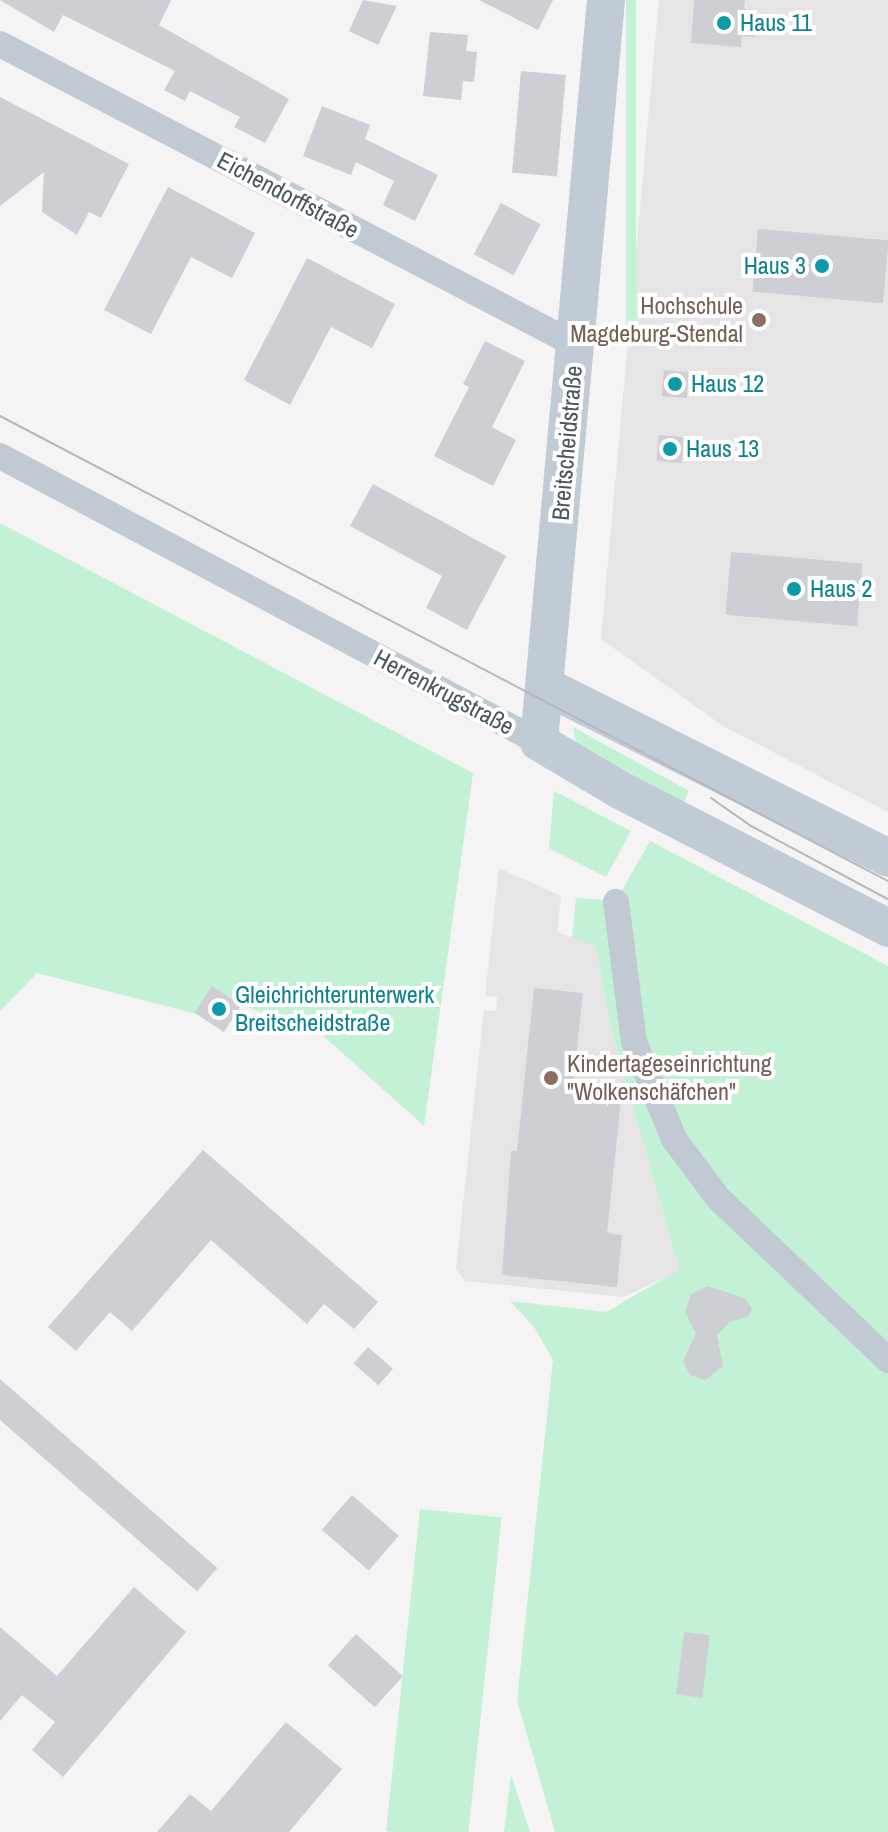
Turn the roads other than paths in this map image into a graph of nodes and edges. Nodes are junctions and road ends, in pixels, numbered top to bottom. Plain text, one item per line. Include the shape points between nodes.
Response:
1 (606, 0) edge
2 (0, 44) edge
3 (576, 345) junction
4 (0, 456) edge
5 (547, 687) junction
6 (539, 742) junction
7 (888, 858) edge
8 (616, 902) dead end
9 (888, 928) edge
10 (888, 1360) edge

1 - 3 street, Breitscheidstraße
2 - 3 street, Eichendorffstraße
3 - 5 street, Breitscheidstraße
4 - 6 street, Herrenkrugstraße
5 - 6 street, Breitscheidstraße
5 - 7 street
6 - 9 street, Herrenkrugstraße via 618,789
8 - 10 street via 634,1042 674,1139 718,1198

